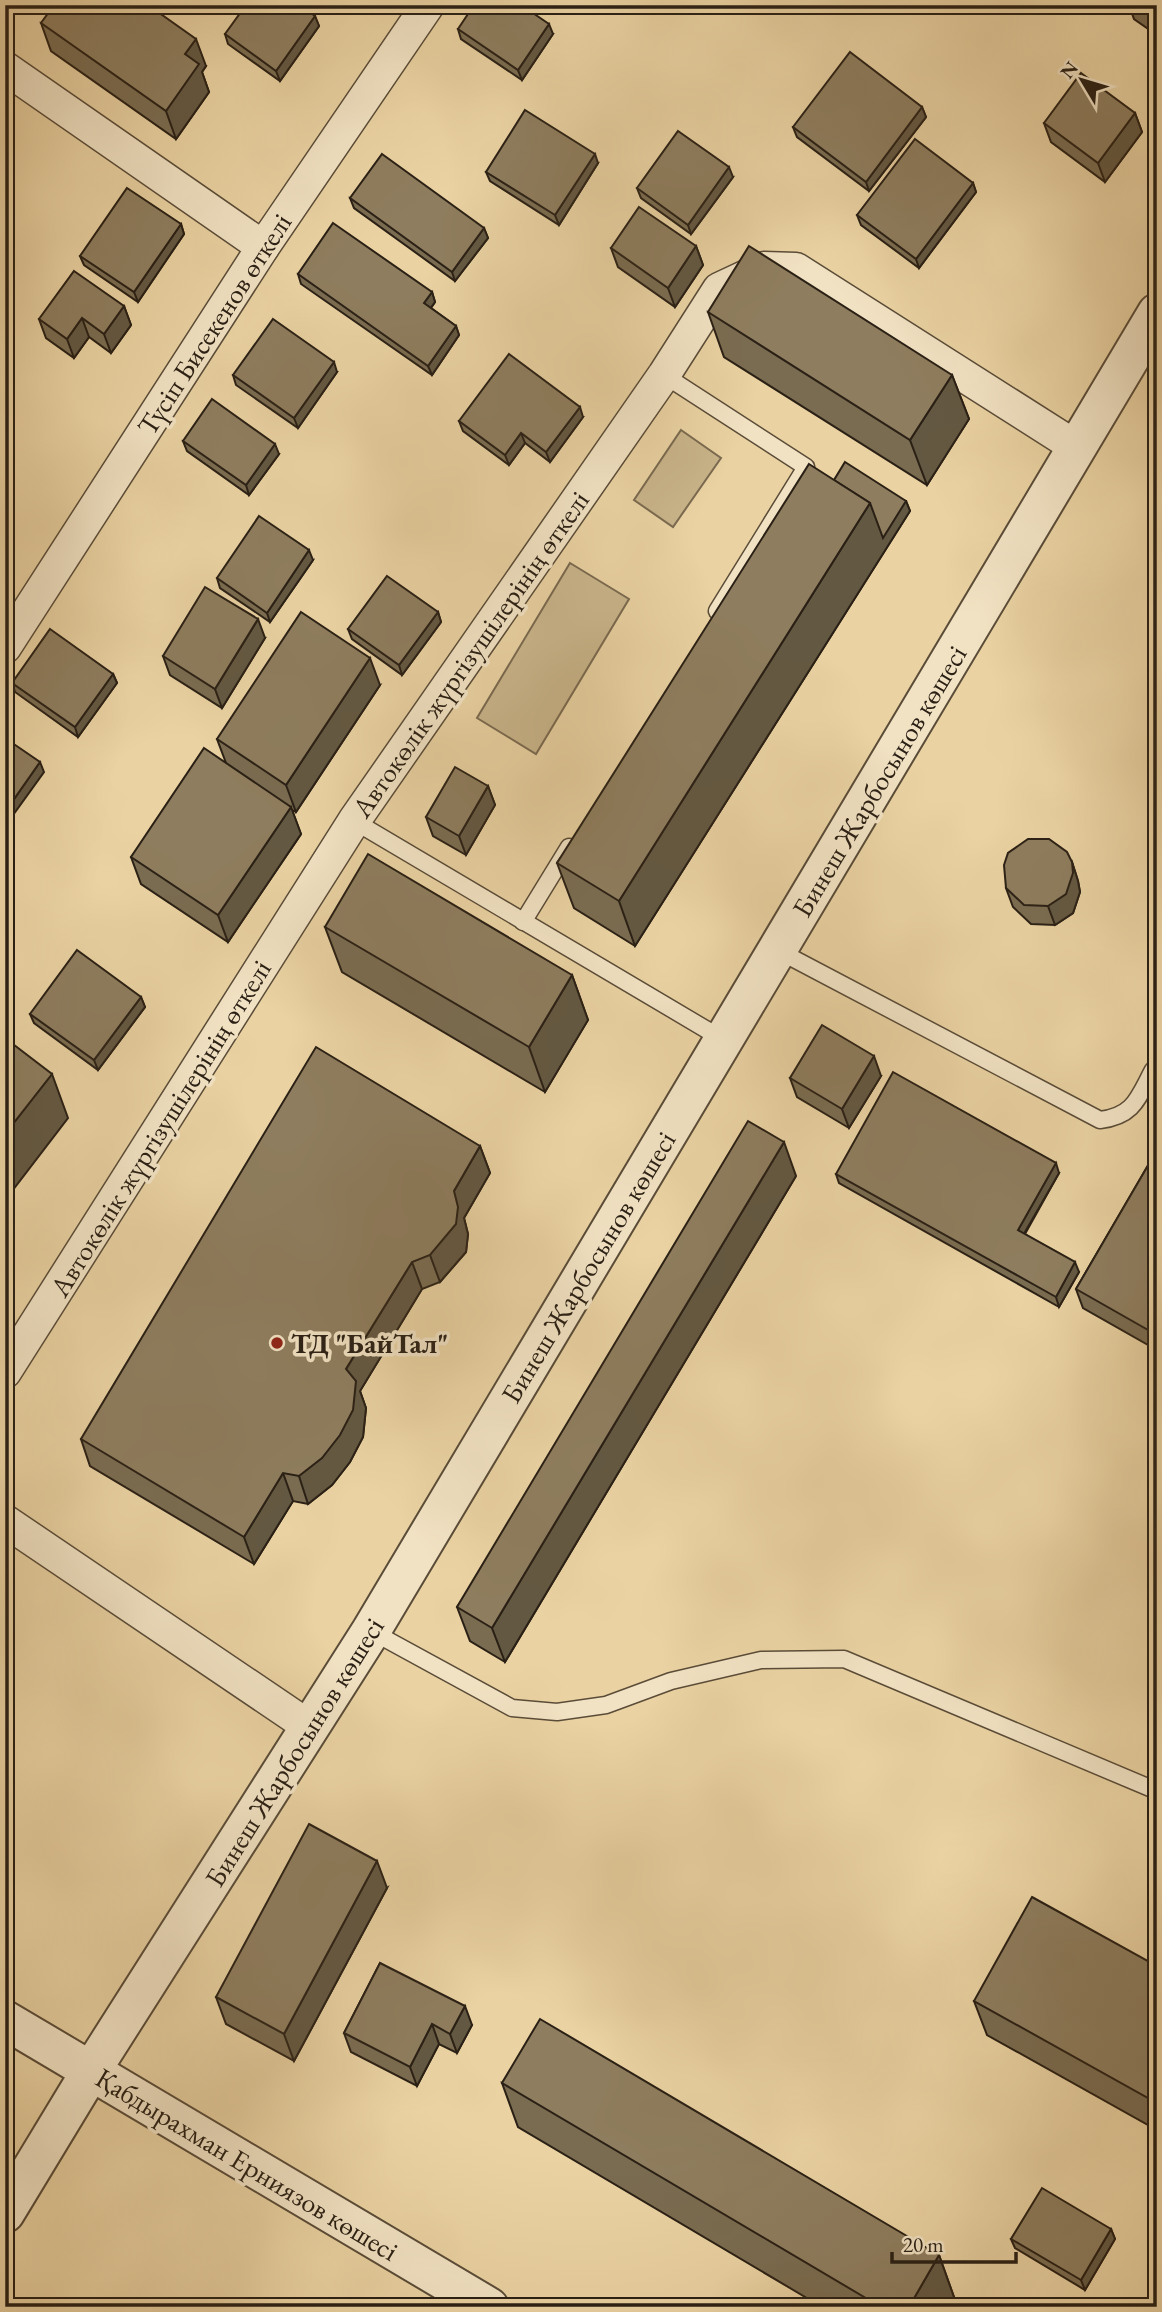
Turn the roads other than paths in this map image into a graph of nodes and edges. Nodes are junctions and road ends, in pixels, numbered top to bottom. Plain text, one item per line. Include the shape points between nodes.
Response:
1 (428, 5) edge
2 (5, 68) edge
3 (263, 247) junction
4 (1157, 313) edge
5 (664, 375) junction
6 (1076, 447) junction
7 (705, 630) edge
8 (5, 646) edge
9 (354, 821) junction
10 (581, 828) edge
11 (523, 922) junction
12 (777, 950) junction
13 (724, 1040) junction
14 (1153, 1070) dead end
15 (5, 1372) edge
16 (5, 1521) edge
17 (371, 1632) junction
18 (311, 1728) junction
19 (1157, 1791) edge
20 (5, 2020) edge
21 (90, 2071) junction
22 (5, 2213) edge
23 (489, 2307) edge

1 - 3 street, Түсіп Бисекенов өткелі
2 - 3 street
3 - 8 street, Түсіп Бисекенов өткелі
4 - 6 street, Бинеш Жарбосынов көшесі
5 - 6 street, Автокөлік жүргізушілерінің өткелі via 719,289 764,268 796,269
5 - 7 lane via 806,467
5 - 9 street, Автокөлік жүргізушілерінің өткелі
6 - 12 street, Бинеш Жарбосынов көшесі via 1026,538
9 - 11 lane
9 - 15 street, Автокөлік жүргізушілерінің өткелі
10 - 11 lane
11 - 13 lane
12 - 13 street, Бинеш Жарбосынов көшесі
12 - 14 lane via 1100,1120 1119,1118 1133,1106
13 - 17 street, Бинеш Жарбосынов көшесі
16 - 18 street
17 - 18 street, Бинеш Жарбосынов көшесі
17 - 19 lane via 512,1707 557,1712 606,1705 671,1681 761,1660 844,1659
18 - 21 street, Бинеш Жарбосынов көшесі
20 - 21 street, Қабдырахман Ерниязов көшесі
21 - 22 street, Бинеш Жарбосынов көшесі
21 - 23 street, Қабдырахман Ерниязов көшесі

